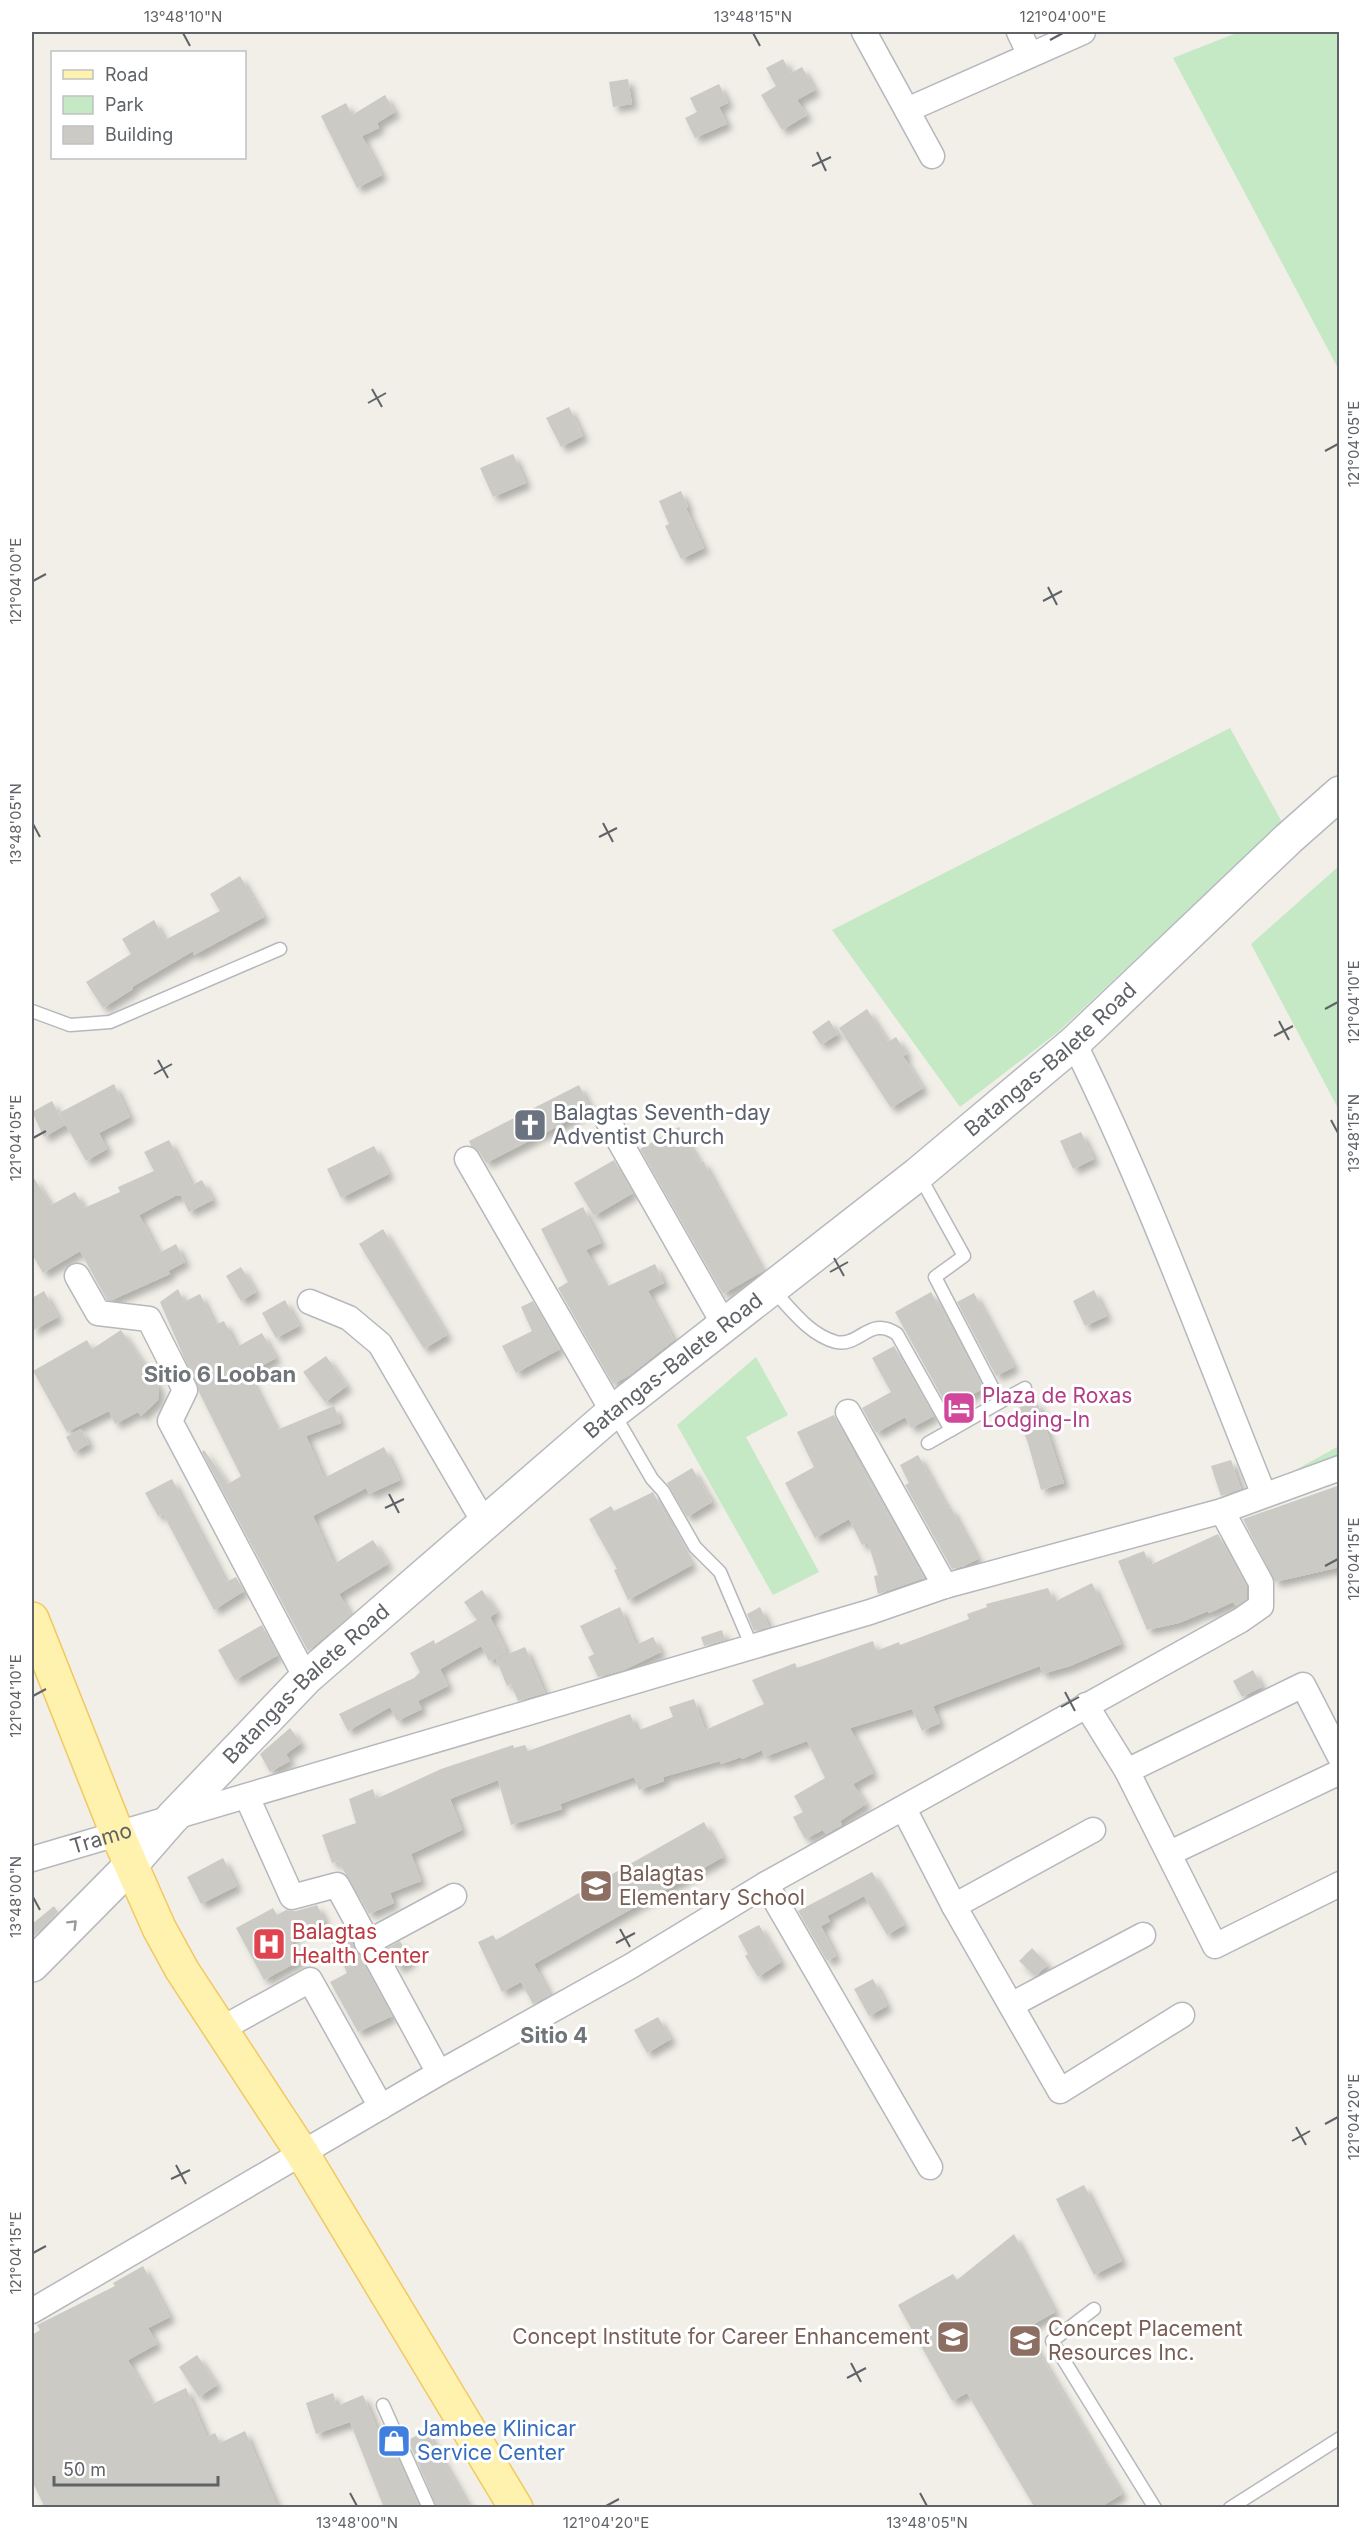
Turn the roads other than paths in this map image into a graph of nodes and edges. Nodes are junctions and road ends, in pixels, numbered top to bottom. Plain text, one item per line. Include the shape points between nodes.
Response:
1 (864, 32) edge
2 (1018, 32) edge
3 (1083, 32) edge
4 (1030, 55) junction
5 (907, 110) junction
6 (932, 156) dead end
7 (1340, 793) edge
8 (280, 949) dead end
9 (32, 1011) edge
10 (1074, 1044) junction
11 (608, 1121) dead end
12 (467, 1159) dead end
13 (918, 1174) junction
14 (78, 1276) dead end
15 (771, 1288) junction
16 (310, 1302) dead end
17 (725, 1326) junction
18 (1025, 1388) dead end
19 (1000, 1402) junction
20 (613, 1412) junction
21 (848, 1413) dead end
22 (951, 1430) junction
23 (928, 1443) dead end
24 (1340, 1468) edge
25 (1264, 1496) junction
26 (1222, 1511) junction
27 (484, 1522) junction
28 (945, 1586) junction
29 (32, 1619) edge
30 (752, 1647) junction
31 (306, 1678) junction
32 (1086, 1705) junction
33 (1340, 1757) edge
34 (1127, 1771) junction
35 (1340, 1772) edge
36 (247, 1797) junction
37 (904, 1809) junction
38 (172, 1818) junction
39 (1093, 1830) dead end
40 (117, 1833) junction
41 (1170, 1853) junction
42 (32, 1859) edge
43 (131, 1865) junction
44 (766, 1884) junction
45 (1340, 1884) edge
46 (454, 1896) dead end
47 (954, 1905) junction
48 (1143, 1935) dead end
49 (367, 1943) junction
50 (32, 1965) edge
51 (1011, 2005) junction
52 (1182, 2015) dead end
53 (221, 2029) junction
54 (439, 2073) junction
55 (381, 2107) junction
56 (302, 2153) junction
57 (930, 2167) dead end
58 (1094, 2309) dead end
59 (32, 2311) edge
60 (383, 2405) dead end
61 (1340, 2438) edge
62 (429, 2508) edge
63 (516, 2508) edge
64 (1155, 2508) edge
65 (1230, 2508) edge

1 - 5 street
2 - 4 street
3 - 4 street
4 - 5 street
5 - 6 street
7 - 10 main road, Batangas-Balete Road
8 - 9 lane via 110,1022 70,1025
10 - 13 main road, Batangas-Balete Road
10 - 25 street via 1160,1232
11 - 17 street
12 - 20 street
13 - 15 main road, Batangas-Balete Road
13 - 19 lane via 964,1256 935,1277
14 - 31 street via 98,1313 149,1319 185,1390 170,1421
15 - 17 main road, Batangas-Balete Road
15 - 22 lane via 817,1335 838,1342 875,1328 887,1328 897,1334
16 - 27 street via 349,1318 380,1344
17 - 20 main road, Batangas-Balete Road
18 - 19 lane
19 - 22 lane
20 - 27 main road, Batangas-Balete Road
20 - 30 lane via 695,1547 720,1572
21 - 28 street
22 - 23 lane
24 - 25 street, Tramo
25 - 26 street, Tramo
26 - 28 street, Tramo
26 - 32 street via 1261,1582 1261,1606
27 - 31 main road, Batangas-Balete Road
28 - 30 street, Tramo
29 - 40 main road
30 - 36 street, Tramo
31 - 38 main road, Batangas-Balete Road
32 - 34 street
32 - 37 street
33 - 34 street via 1303,1685
34 - 41 street
35 - 41 street
36 - 38 street, Tramo
36 - 49 street via 292,1897 337,1885
37 - 44 street
37 - 47 street
38 - 40 street, Tramo
38 - 43 main road, Batangas-Balete Road
39 - 47 street
40 - 42 street, Tramo
40 - 43 main road
41 - 45 street via 1215,1946
50 -> 43 main road, Batangas-Balete Road
43 - 53 main road via 173,1953
44 - 54 street via 631,1966
44 - 57 street
46 - 49 street
47 - 51 street
48 - 51 street
49 - 54 street
51 - 52 street via 1060,2091
53 - 55 street via 310,1980
53 - 56 main road
54 - 55 street
55 - 56 street
56 - 59 street
56 - 63 main road
58 - 64 lane via 1052,2341
60 - 62 lane
61 - 65 lane

